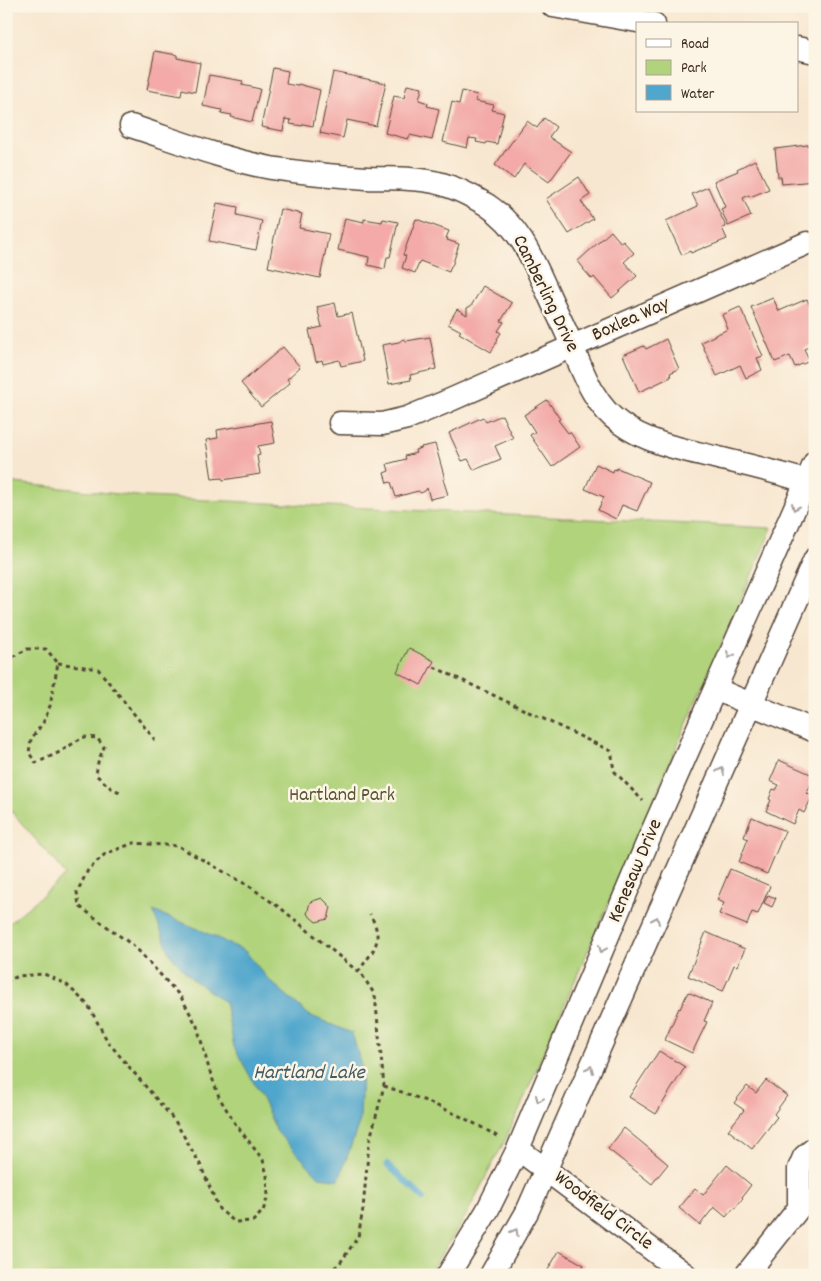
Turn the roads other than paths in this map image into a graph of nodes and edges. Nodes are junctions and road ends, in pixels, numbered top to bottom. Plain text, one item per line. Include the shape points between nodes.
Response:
1 (553, 6) edge
2 (643, 22) edge
3 (798, 48) edge
4 (815, 52) edge
5 (131, 126) dead end
6 (807, 243) dead end
7 (572, 346) junction
8 (340, 423) dead end
9 (812, 475) edge
10 (815, 559) edge
11 (715, 689) junction
12 (750, 705) junction
13 (815, 731) edge
14 (815, 1148) edge
15 (518, 1149) junction
16 (546, 1168) junction
17 (807, 1207) edge
18 (448, 1275) edge
19 (491, 1275) edge
20 (686, 1275) edge
21 (746, 1275) edge

1 - 2 street
3 - 4 street
5 - 7 street, Camberling Drive via 232,159 271,168 310,174 419,180 466,193 506,220 518,234 530,253
6 - 7 street, Boxlea Way
7 - 8 street, Boxlea Way via 407,418 382,424
7 - 9 street, Camberling Drive via 598,400 618,422 636,434 667,445
9 -> 11 street, Kenesaw Drive
10 - 12 street, Kenesaw Drive
11 - 12 street
11 -> 15 street, Kenesaw Drive
12 - 13 street
16 -> 12 street, Kenesaw Drive
14 - 17 street via 804,1157 799,1169
15 - 16 street, Woodfield Circle
15 - 18 street, Kenesaw Drive via 487,1211
19 -> 16 street, Kenesaw Drive via 527,1212
16 - 20 street, Woodfield Circle
17 - 21 street

